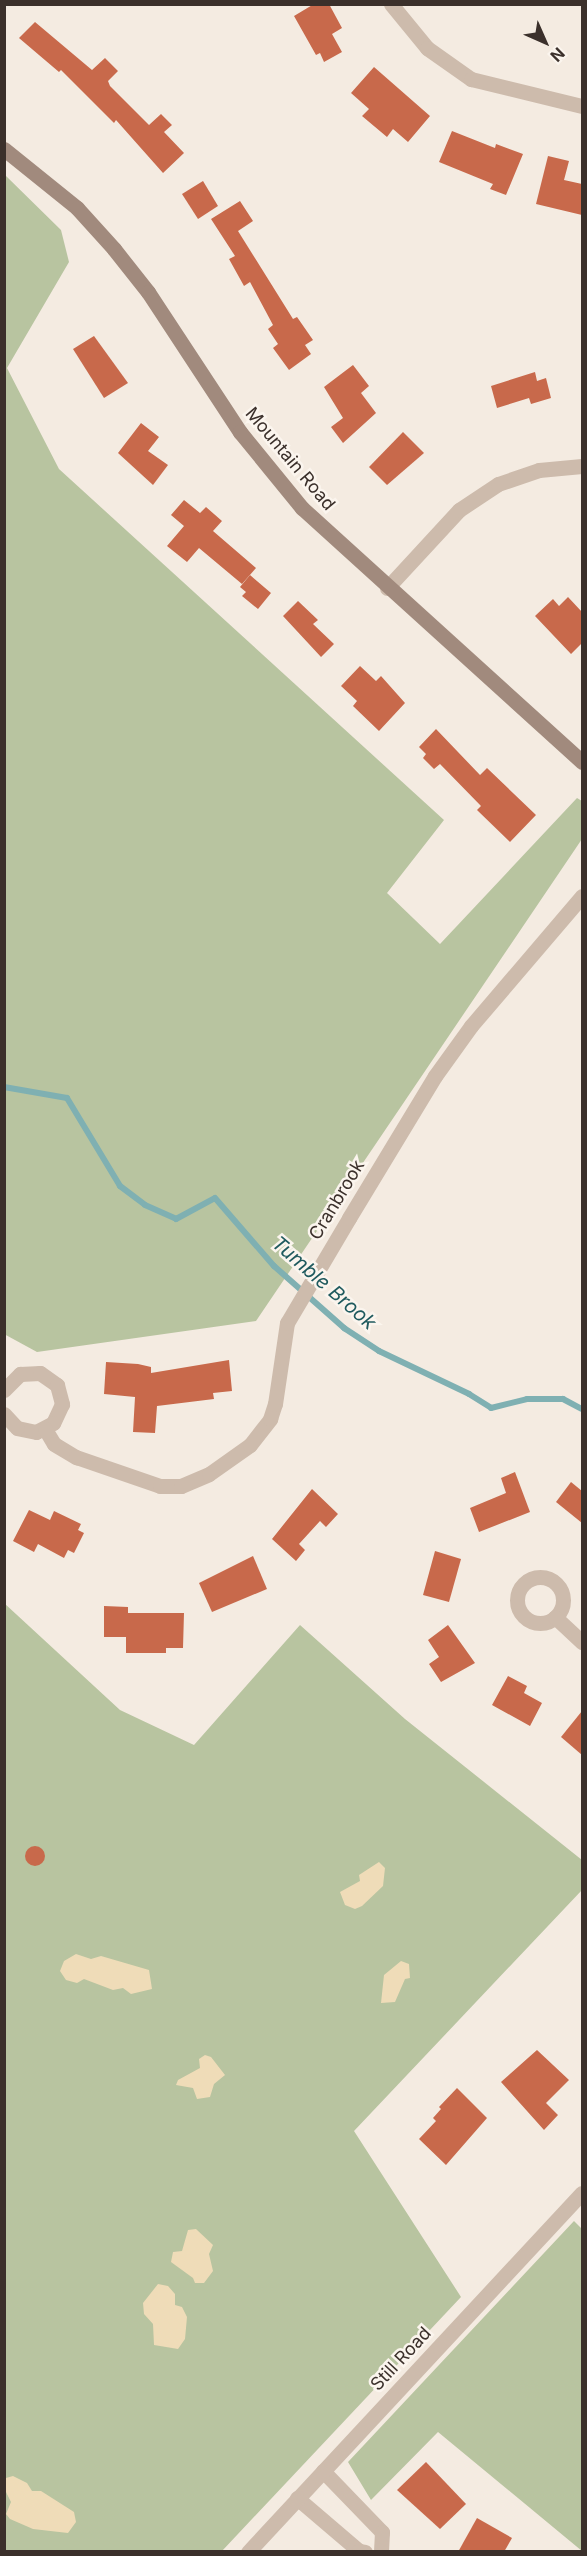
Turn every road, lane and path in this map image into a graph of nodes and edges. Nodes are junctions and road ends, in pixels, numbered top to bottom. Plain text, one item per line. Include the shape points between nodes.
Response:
1 (391, 4) edge
2 (582, 106) edge
3 (4, 149) edge
4 (582, 466) edge
5 (387, 588) junction
6 (582, 762) edge
7 (582, 896) edge
8 (4, 1390) edge
9 (4, 1414) edge
10 (45, 1429) junction
11 (555, 1617) dead end
12 (582, 1642) edge
13 (582, 2193) edge
14 (323, 2471) junction
15 (297, 2498) junction
16 (248, 2552) edge
17 (365, 2552) edge
18 (381, 2552) edge

1 - 2 street via 427,48 471,79
3 - 5 main road, Mountain Road via 77,208 114,249 148,292 240,432 302,508
4 - 5 street via 539,470 498,484 459,510
5 - 6 main road, Mountain Road
7 - 10 street, Cranbrook via 471,1026 435,1076 294,1309 282,1339 278,1389 270,1419 250,1445 208,1474 181,1486 144,1484 76,1457 54,1444
8 - 10 street via 20,1374 30,1371 50,1377 57,1384 62,1404 53,1423
9 - 10 street via 17,1428
11 - 12 street
13 - 14 street, Still Road
14 - 15 street, Still Road
14 - 18 street via 382,2532
15 - 16 street, Still Road
15 - 17 street

